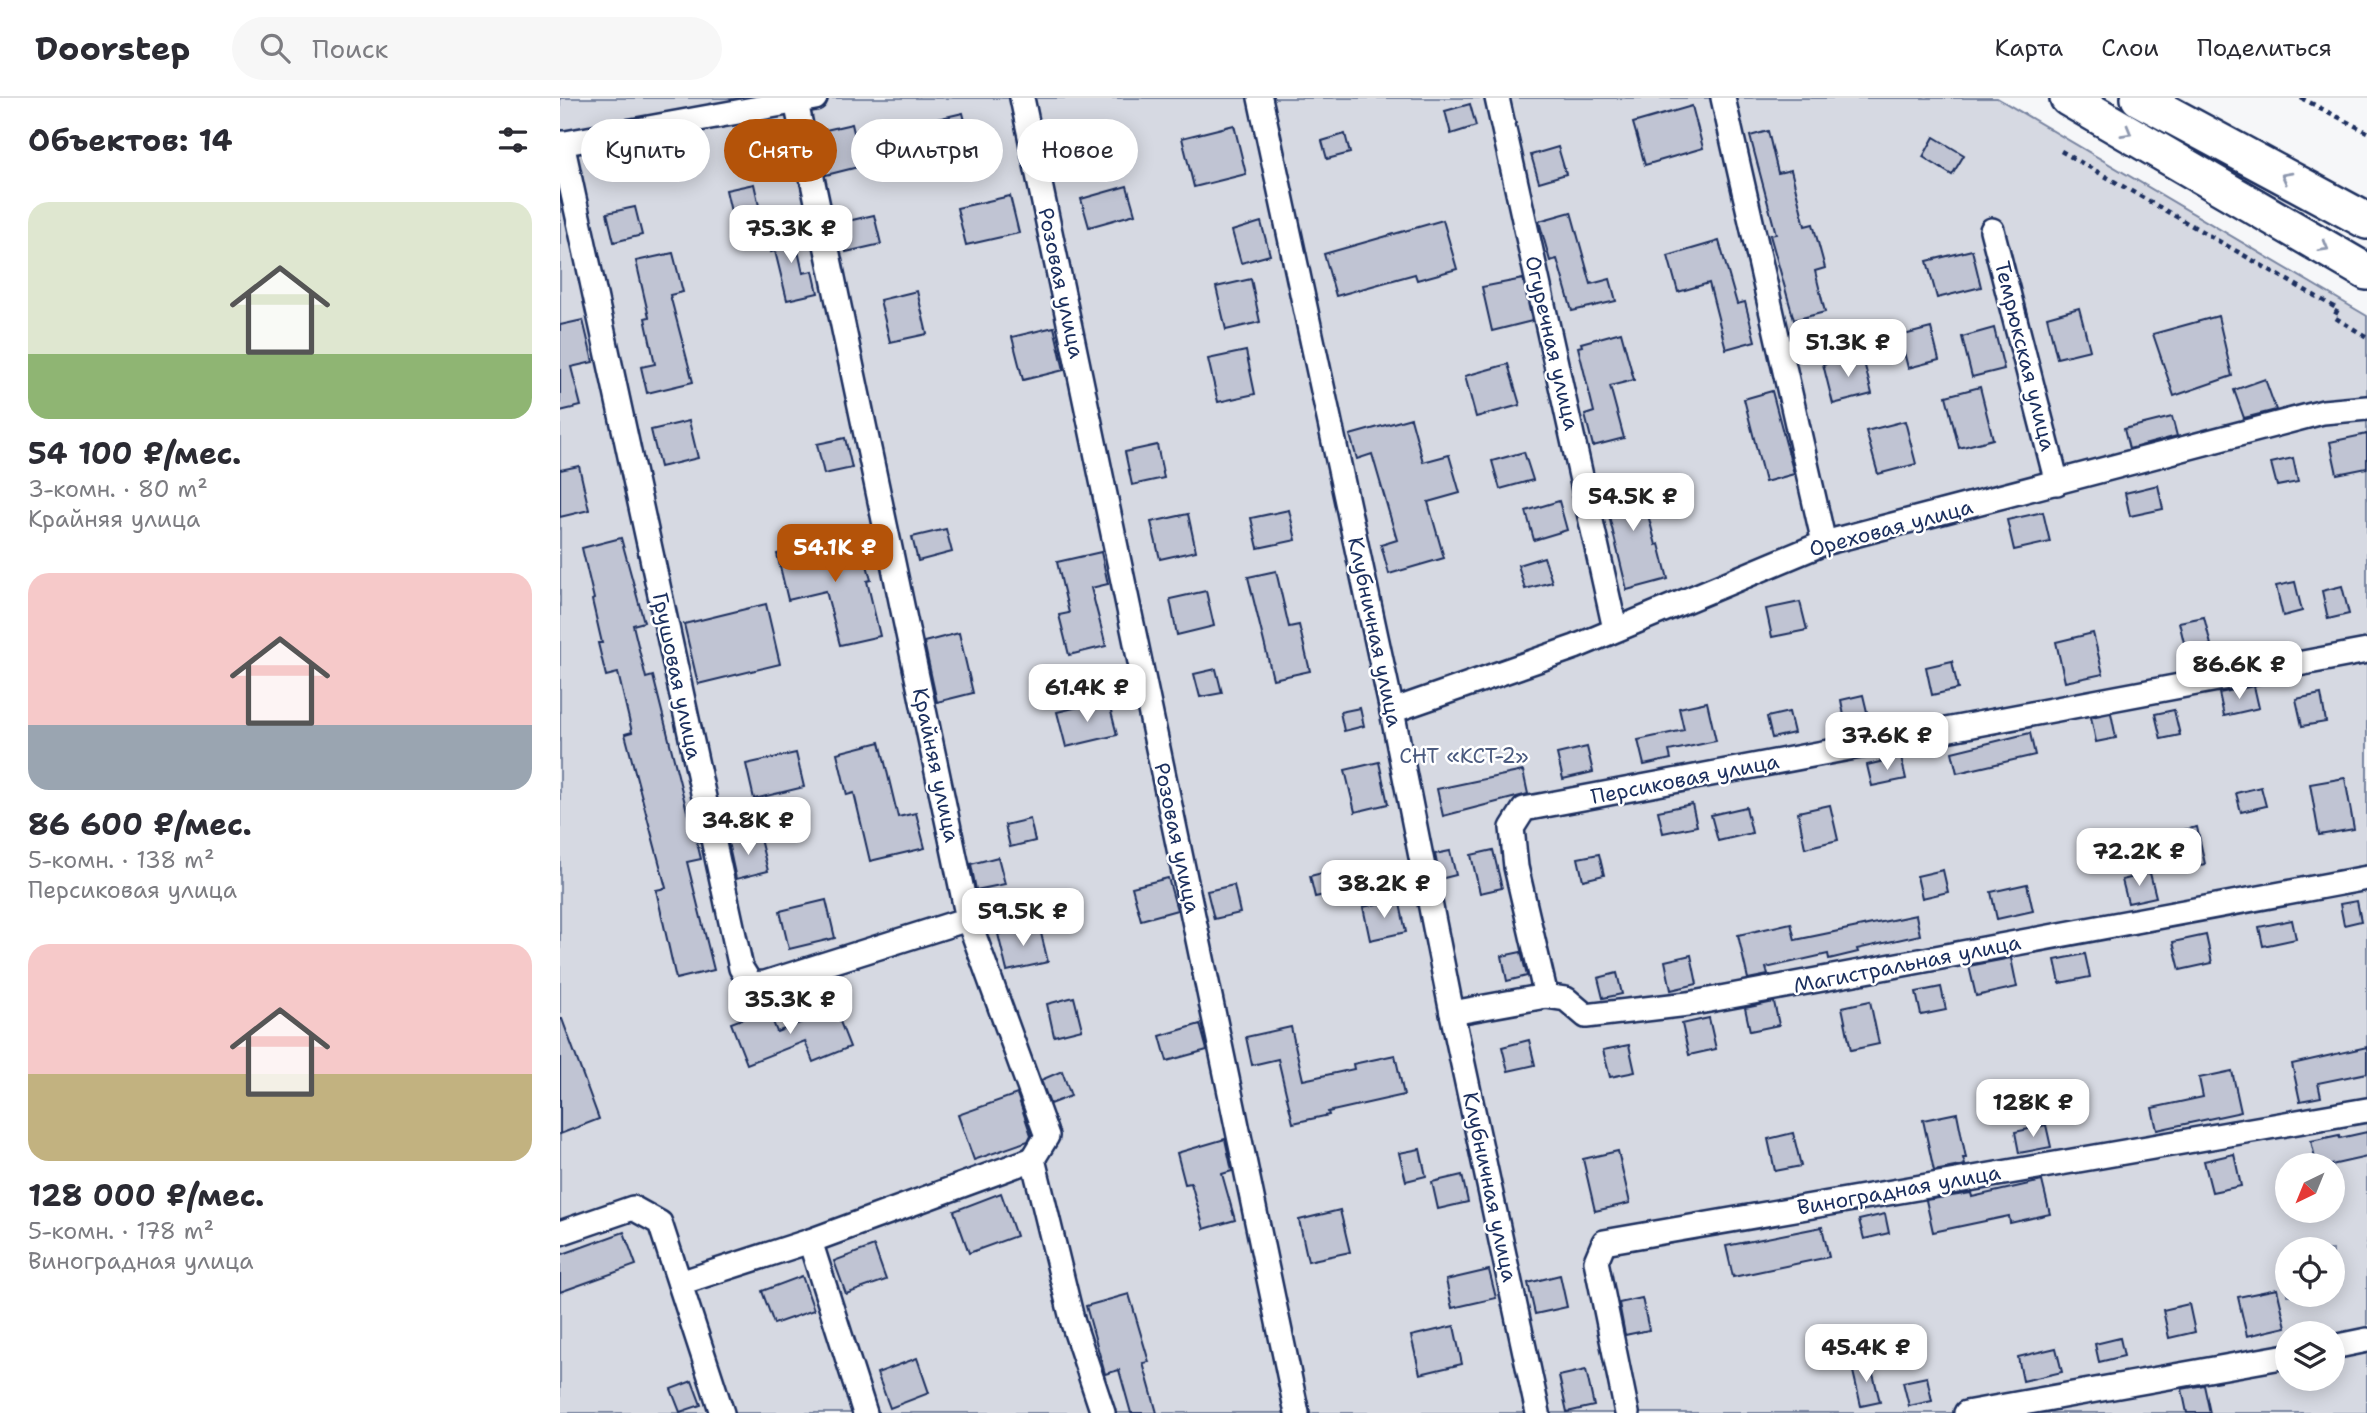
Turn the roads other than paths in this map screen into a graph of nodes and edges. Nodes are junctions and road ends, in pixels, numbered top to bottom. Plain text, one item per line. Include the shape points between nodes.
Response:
1 (1023, 98) edge
2 (1260, 98) edge
3 (1497, 98) edge
4 (1723, 98) edge
5 (2068, 98) edge
6 (2139, 98) edge
7 (806, 100) edge
8 (561, 144) edge
9 (2367, 221) edge
10 (1992, 230) dead end
11 (2367, 272) edge
12 (2367, 408) edge
13 (2057, 483) junction
14 (1824, 543) junction
15 (1615, 629) junction
16 (2367, 650) edge
17 (1392, 711) junction
18 (2367, 878) edge
19 (968, 919) junction
20 (1546, 996) junction
21 (1452, 1013) junction
22 (2367, 1110) edge
23 (1033, 1159) junction
24 (560, 1233) edge
25 (810, 1241) junction
26 (680, 1283) junction
27 (2367, 1340) edge
28 (2345, 1345) edge
29 (2275, 1358) edge
30 (722, 1413) edge
31 (865, 1413) edge
32 (1103, 1413) edge
33 (1297, 1413) edge
34 (1538, 1413) edge
35 (1627, 1413) edge
36 (1966, 1413) edge

1 - 33 street, Розовая улица
2 - 17 street, Клубничная улица
3 - 15 street, Огуречная улица
4 - 14 street
5 -> 11 highway
9 -> 6 highway
7 - 8 street
7 - 19 street, Крайняя улица
8 - 19 street, Грушовая улица via 741,968 751,984 765,983
10 - 13 street, Темрюкская улица
12 - 13 street, Ореховая улица via 2323,412
13 - 14 street, Ореховая улица
14 - 15 street, Ореховая улица
15 - 17 street, Ореховая улица
16 - 20 street, Персиковая улица via 1524,809 1511,828
17 - 21 street, Клубничная улица
18 - 20 street, Магистральная улица via 1688,1004 1586,1016 1566,999
19 - 23 street, Крайняя улица via 1047,1136
20 - 21 street
21 - 34 street, Клубничная улица
22 - 35 street, Виноградная улица via 1604,1242 1596,1261
23 - 25 street
23 - 32 street via 1073,1323
24 - 26 street via 633,1208 660,1223
25 - 26 street
25 - 31 street
26 - 30 street
27 - 28 street
29 - 36 street

